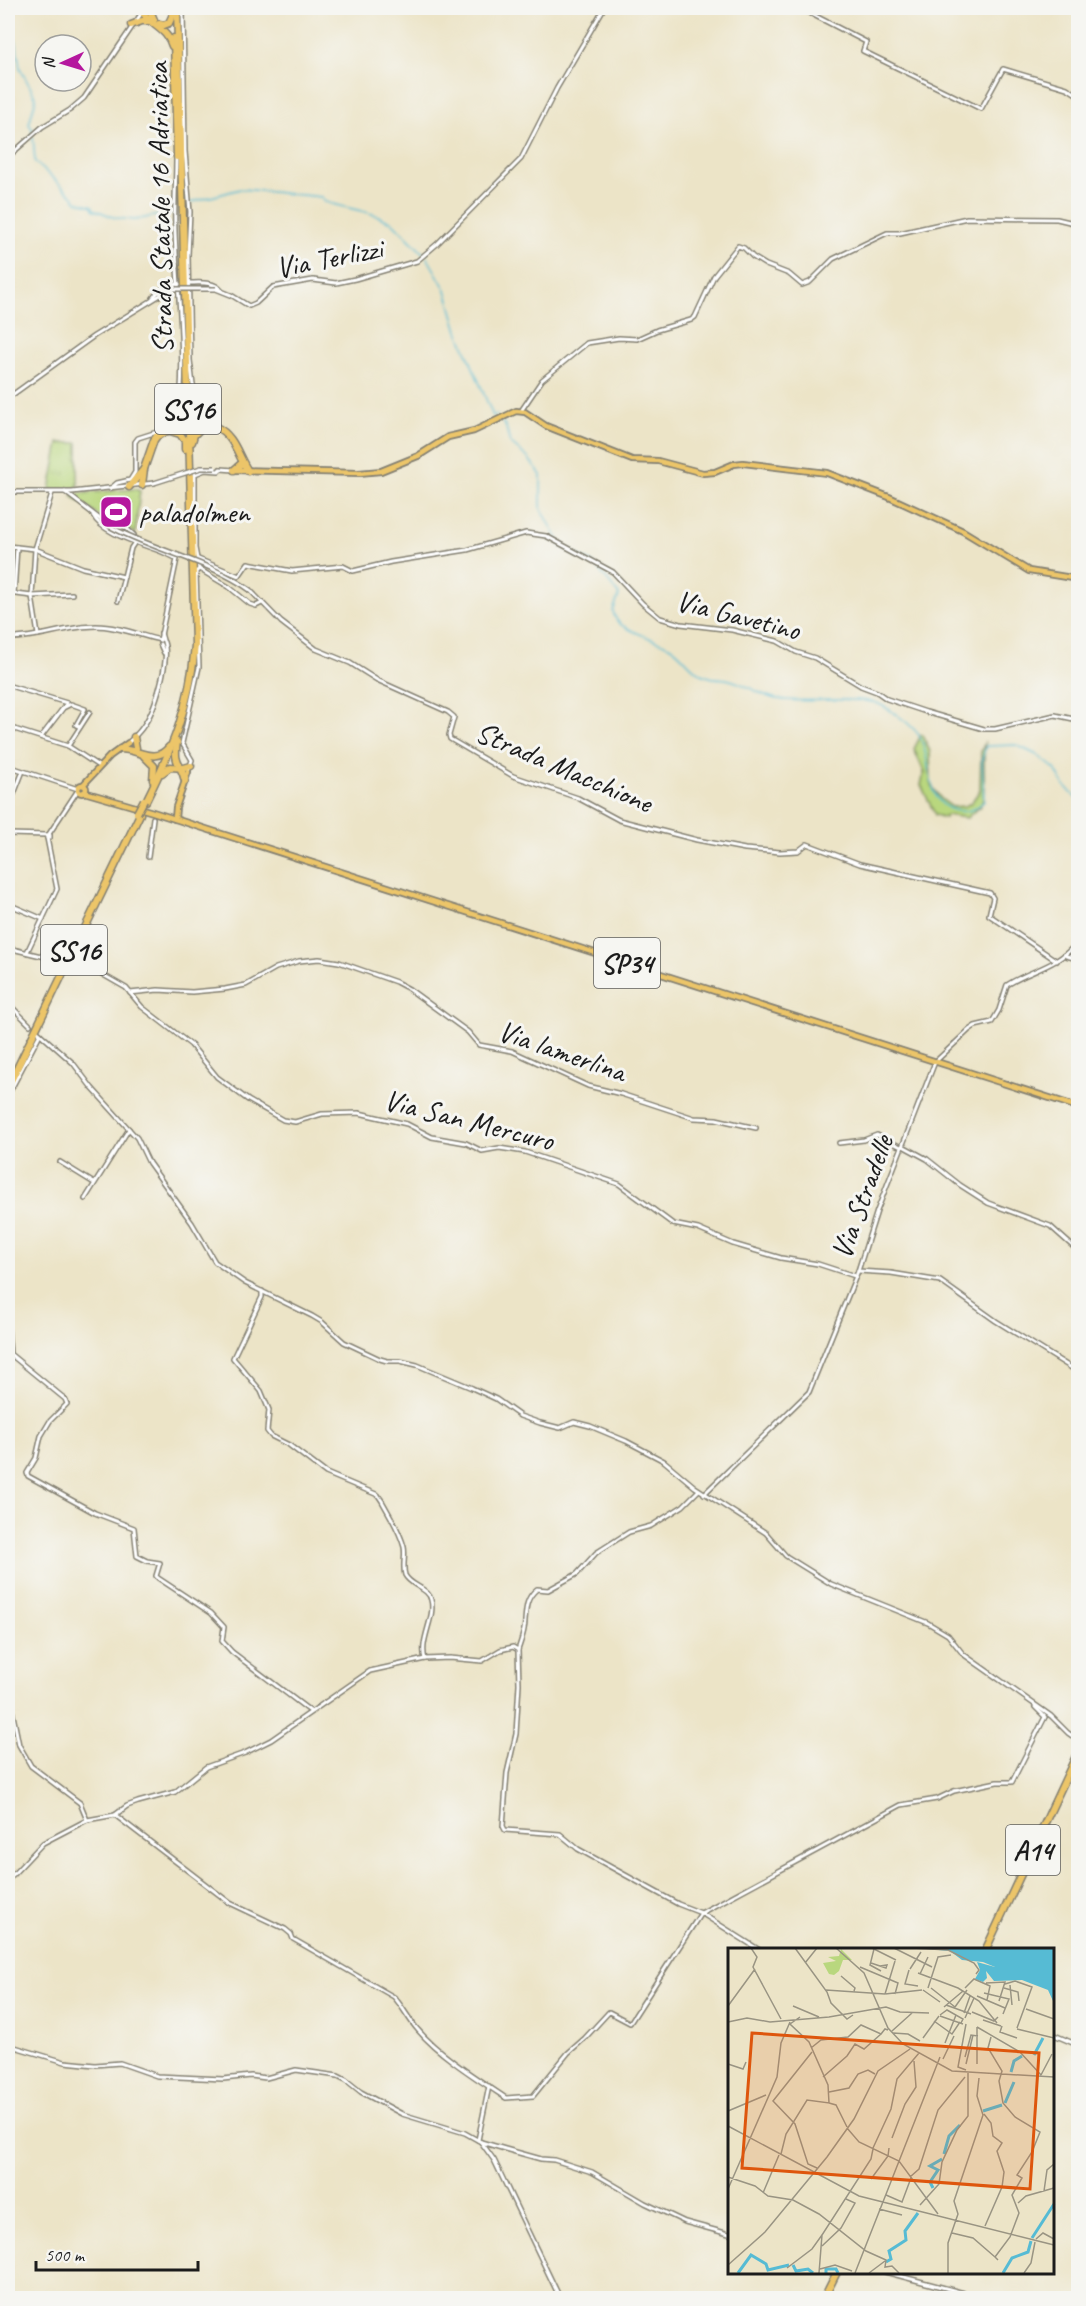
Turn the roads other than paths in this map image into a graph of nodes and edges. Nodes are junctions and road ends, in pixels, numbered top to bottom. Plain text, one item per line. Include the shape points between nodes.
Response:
1 (183, 8) edge
2 (604, 8) edge
3 (800, 8) edge
4 (145, 9) edge
5 (175, 9) edge
6 (153, 21) junction
7 (131, 25) junction
8 (174, 57) junction
9 (173, 83) dead end
10 (1078, 95) edge
11 (8, 157) edge
12 (1078, 224) edge
13 (189, 283) junction
14 (179, 284) junction
15 (222, 291) junction
16 (152, 299) junction
17 (184, 388) junction
18 (8, 398) edge
19 (188, 399) junction
20 (521, 411) junction
21 (203, 426) junction
22 (215, 426) junction
23 (170, 431) junction
24 (186, 452) junction
25 (190, 465) junction
26 (244, 468) junction
27 (220, 469) junction
28 (234, 470) joint
29 (143, 473) junction
30 (154, 483) junction
31 (142, 485) junction
32 (129, 487) junction
33 (110, 489) junction
34 (8, 492) edge
35 (52, 492) junction
36 (65, 492) junction
37 (95, 516) junction
38 (112, 518) junction
39 (110, 526) junction
40 (135, 542) junction
41 (8, 546) edge
42 (17, 547) junction
43 (35, 549) junction
44 (198, 559) junction
45 (8, 565) edge
46 (199, 569) junction
47 (124, 577) junction
48 (1078, 579) edge
49 (8, 593) edge
50 (14, 594) junction
51 (72, 594) dead end
52 (32, 596) junction
53 (118, 601) dead end
54 (262, 603) junction
55 (38, 635) junction
56 (8, 638) edge
57 (161, 642) junction
58 (8, 689) edge
59 (65, 707) dead end
60 (90, 712) dead end
61 (1078, 720) edge
62 (180, 726) junction
63 (8, 727) edge
64 (80, 727) junction
65 (41, 737) junction
66 (134, 737) junction
67 (128, 743) junction
68 (68, 746) junction
69 (169, 746) junction
70 (120, 749) junction
71 (136, 750) junction
72 (8, 766) edge
73 (100, 766) junction
74 (185, 769) junction
75 (23, 771) junction
76 (91, 780) junction
77 (185, 781) joint
78 (152, 785) junction
79 (80, 790) junction
80 (95, 793) junction
81 (14, 794) dead end
82 (176, 807) junction
83 (139, 814) junction
84 (169, 817) junction
85 (153, 818) dead end
86 (175, 819) junction
87 (8, 834) edge
88 (47, 836) junction
89 (148, 857) dead end
90 (8, 904) edge
91 (43, 919) junction
92 (1078, 942) edge
93 (8, 948) edge
94 (27, 952) junction
95 (1066, 956) junction
96 (1078, 959) edge
97 (62, 961) dead end
98 (1057, 961) junction
99 (69, 963) dead end
100 (130, 993) junction
101 (8, 1003) edge
102 (30, 1025) dead end
103 (935, 1062) junction
104 (8, 1080) edge
105 (8, 1087) edge
106 (8, 1095) edge
107 (1078, 1107) edge
108 (756, 1128) dead end
109 (129, 1129) junction
110 (839, 1143) dead end
111 (903, 1146) junction
112 (60, 1162) dead end
113 (94, 1183) junction
114 (85, 1199) dead end
115 (1078, 1251) edge
116 (858, 1271) junction
117 (855, 1276) junction
118 (262, 1291) junction
119 (8, 1329) edge
120 (1078, 1372) edge
121 (699, 1490) junction
122 (704, 1494) junction
123 (518, 1650) junction
124 (425, 1659) junction
125 (8, 1689) edge
126 (1019, 1694) junction
127 (310, 1711) junction
128 (1077, 1740) edge
129 (1078, 1752) edge
130 (1078, 1759) edge
131 (115, 1815) junction
132 (87, 1820) junction
133 (8, 1880) edge
134 (701, 1912) junction
135 (756, 1948) edge
136 (989, 1948) edge
137 (989, 1948) edge
138 (1053, 2034) edge
139 (1078, 2042) edge
140 (8, 2046) edge
141 (489, 2086) junction
142 (479, 2141) junction
143 (728, 2234) edge
144 (838, 2273) edge
145 (892, 2273) edge
146 (560, 2298) edge
147 (826, 2298) edge
148 (983, 2298) edge

1 - 13 street
2 - 15 street, Via Terlizzi via 521,159 417,261 336,283 313,280 273,287 249,306
3 - 10 street via 866,42 863,51 981,109 1003,69 1067,88
4 - 6 highway
4 - 7 street
5 - 6 highway via 169,23
5 - 8 highway, Strada Statale 16 Adriatica / SS16
5 - 19 highway, Strada Statale 16 Adriatica / SS16
6 - 7 highway
6 - 8 highway via 168,35
7 - 11 street via 84,98
8 - 17 highway, Strada Statale 16 Adriatica / SS16
9 - 14 street
12 - 20 street via 1057,219 968,218 887,233 833,259 802,285 738,246 714,276 695,317 637,339 587,343 542,380
13 - 15 street via 207,283
13 - 22 street via 194,385
14 - 16 street via 168,285
14 - 33 street via 178,420 164,430 138,438 135,472 130,480
15 - 16 street, Via Terlizzi, bridge via 174,289
16 - 18 street, Via Terlizzi
17 - 23 highway via 183,417
17 - 24 highway, Strada Statale 16 Adriatica / SS16
19 - 21 highway via 191,417
19 - 25 highway, Strada Statale 16 Adriatica / SS16
20 - 26 main road via 474,431 448,437 418,456 381,471
20 - 48 main road via 546,426 632,460 658,461 703,473 743,463 827,473 963,531 1029,571
21 - 22 highway
21 - 25 highway via 192,441
22 - 26 highway via 242,456
23 - 24 highway via 180,434
23 - 29 highway via 154,440
24 - 69 highway, Strada Statale 16 Adriatica / SS16 via 192,645 183,702
25 - 62 highway, Strada Statale 16 Adriatica / SS16 via 195,645
26 - 28 highway
27 - 28 street
27 - 30 street, bridge via 201,468
27 - 44 street via 195,474
29 - 30 highway
29 - 31 highway
29 - 32 highway
30 - 31 street
31 - 32 street
32 - 33 street
33 - 36 street
34 - 35 street
35 - 36 street
35 - 43 street
36 - 37 street
37 - 38 street
37 - 39 street, Strada Macchione
37 - 40 street via 98,522
38 - 39 street via 108,520
38 - 40 street via 134,535
39 - 54 street, Strada Macchione, bridge via 222,573 250,590
40 - 47 street
40 - 57 street via 177,559
41 - 42 street
41 - 45 street
42 - 43 street
42 - 50 street
43 - 47 street via 83,568
43 - 52 street
44 - 46 street
44 - 61 street, Via Gavetino via 239,576 248,563 292,571 343,566 353,571 536,533 613,572 660,618 777,641 887,699 984,729 1055,715
46 - 54 street via 250,604
46 - 74 street via 199,667 182,743 192,760
47 - 53 street
49 - 50 street
50 - 52 street
51 - 52 street
52 - 55 street
54 - 98 street, Strada Macchione via 316,649 448,712 454,717 450,739 513,776 578,798 619,820 697,840 780,852 798,851 807,844 860,864 990,893 993,898 989,915
55 - 56 street
55 - 57 street via 93,626
57 - 66 street via 165,660 151,712
58 - 65 street via 10,686 67,703
59 - 64 street via 71,704 86,709 76,724
60 - 64 street
62 - 74 highway via 175,756
62 - 78 highway, Strada Statale 16 Adriatica / SS16
63 - 65 street
64 - 68 street
65 - 68 street
66 - 67 street
66 - 71 highway
67 - 70 main road
67 - 71 highway
68 - 73 street
69 - 71 highway via 159,756 147,756
69 - 78 highway, Strada Statale 16 Adriatica / SS16
70 - 71 highway
70 - 73 main road
71 - 78 highway via 154,766
72 - 75 street
73 - 76 main road
74 - 77 highway
74 - 78 highway via 166,768
75 - 79 street
75 - 81 street
76 - 79 main road
76 - 80 main road
77 - 82 main road
78 - 83 highway, Strada Statale 16 Adriatica / SS16, bridge
79 - 80 main road
79 - 88 street
80 - 84 main road
82 - 84 main road
82 - 86 main road
83 - 104 highway, Strada Statale 16 Adriatica / SS16
83 - 105 highway, Strada Statale 16 Adriatica / SS16
84 - 86 main road
85 - 89 street
86 - 103 main road, SP34
87 - 88 street
88 - 91 street via 57,890
90 - 91 street
91 - 94 street
92 - 95 street, Via Stradelle
93 - 94 street
94 - 97 street
95 - 96 street
95 - 98 street, Via Stradelle
98 - 103 street, Via Stradelle via 1007,985 992,1022 969,1030
99 - 100 street, Via San Mercuro via 104,975
100 - 108 street, Via lamerlina via 225,989 299,961 339,962 409,989 468,1032 479,1045 512,1051 588,1086 694,1118
100 - 117 street, Via San Mercuro via 191,1046 217,1077 283,1120 295,1122 322,1114 359,1113 407,1124 432,1137 466,1143 482,1151 499,1148 525,1152 619,1184 673,1224
101 - 102 street
103 - 107 main road, SP34
103 - 111 street, Via Stradelle
106 - 109 street via 39,1033 73,1063
109 - 113 street
109 - 118 street via 215,1262
110 - 111 street via 877,1135
111 - 115 street via 988,1203 1050,1226
111 - 116 street, Via Stradelle
112 - 113 street
113 - 114 street
116 - 117 street, Via Stradelle
116 - 120 street via 940,1281
117 - 122 street, Via Stradelle via 809,1392
118 - 121 street via 312,1316 344,1342 380,1359 417,1365 540,1423 563,1428 574,1422 626,1441 664,1461
118 - 124 street via 233,1358 261,1391 269,1410 270,1436 326,1473 378,1495 382,1501 404,1548 405,1576 432,1601
119 - 127 street via 10,1354 67,1404 41,1436 28,1476 95,1513 134,1528 137,1556 160,1563 156,1576 211,1613 224,1627 222,1641 232,1652
121 - 122 street
121 - 123 street via 651,1526 629,1532 596,1553 577,1574 548,1590 537,1589 531,1594
122 - 126 street via 766,1533 786,1556 831,1584 928,1623 948,1635 963,1654
123 - 124 street via 500,1650 482,1661
123 - 134 street via 516,1734 505,1788 505,1830 560,1834 578,1849 678,1904
124 - 127 street via 370,1671
125 - 132 street via 19,1745 31,1766 80,1803
126 - 128 street
126 - 134 street via 1045,1717 1012,1782 997,1782 901,1805
127 - 131 street via 271,1740 206,1767 175,1792 127,1806
129 - 136 highway, A14
130 - 137 highway, A14
131 - 132 street
131 - 141 street via 230,1903 285,1929 293,1939 394,1997 435,2046
132 - 133 street via 43,1843
134 - 135 street
134 - 141 street via 630,2023 609,2012 533,2096 506,2098
138 - 139 street
140 - 142 street via 65,2062 120,2063 157,2076 266,2078 296,2070 339,2076 402,2114 454,2129
141 - 142 street
142 - 143 street via 592,2172 685,2222
142 - 146 street via 494,2160
144 - 147 highway
145 - 148 street

